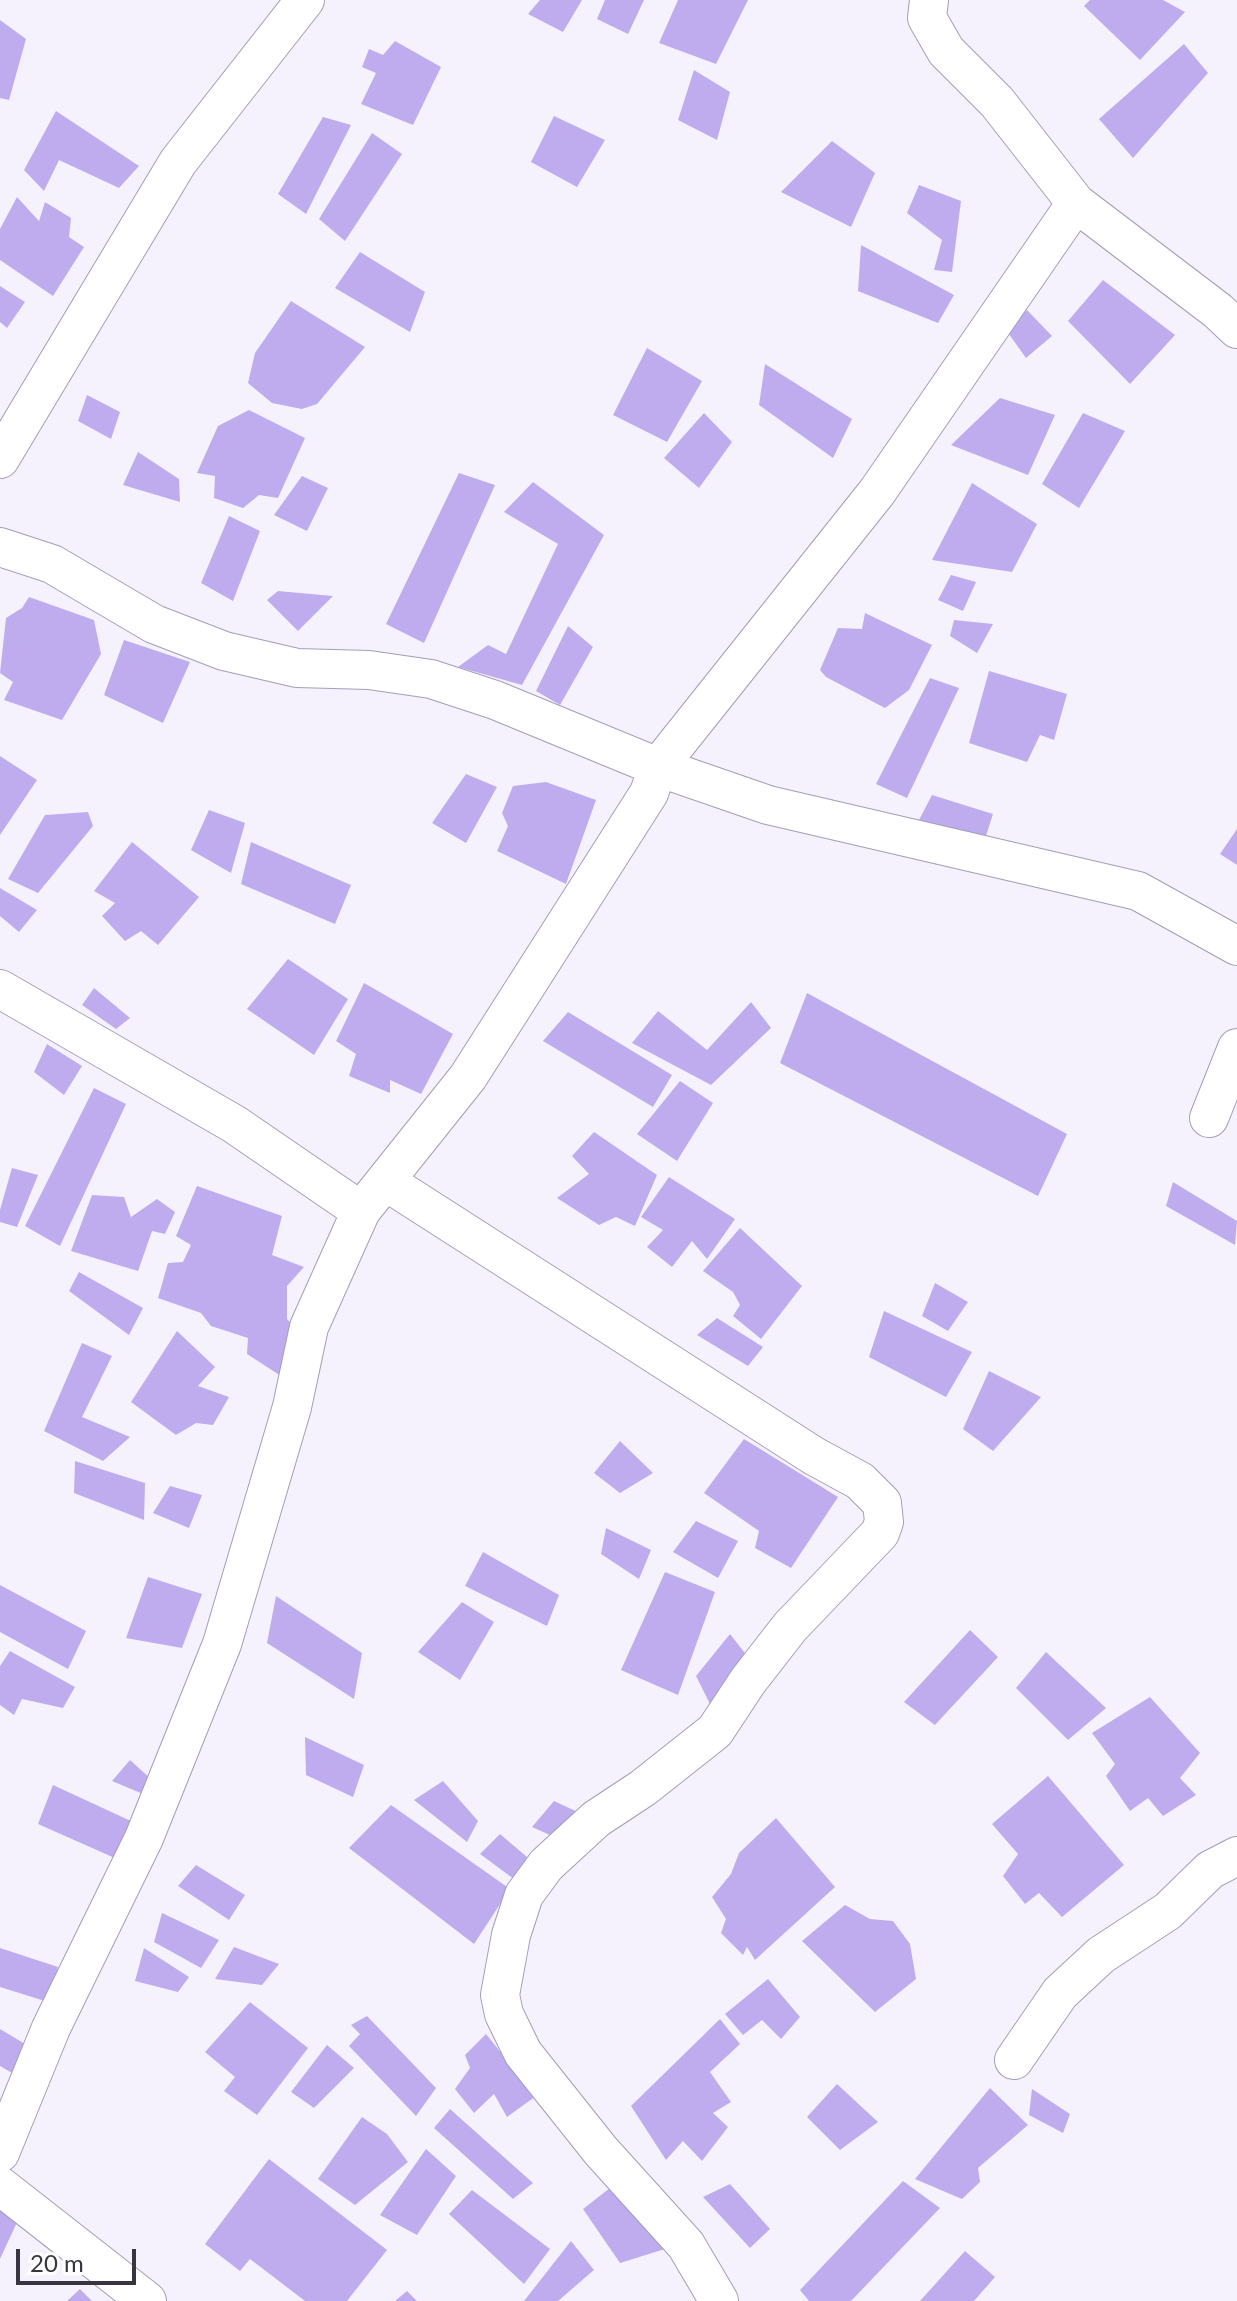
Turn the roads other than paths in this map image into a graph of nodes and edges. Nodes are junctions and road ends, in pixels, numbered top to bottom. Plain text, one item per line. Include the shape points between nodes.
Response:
1 (305, 0) edge
2 (929, 0) edge
3 (1076, 203) junction
4 (1237, 329) edge
5 (0, 459) edge
6 (0, 547) edge
7 (658, 767) junction
8 (1237, 946) edge
9 (0, 989) edge
10 (1237, 1048) edge
11 (1209, 1118) dead end
12 (385, 1181) junction
13 (361, 1211) junction
14 (1237, 1856) edge
15 (1014, 2060) dead end
16 (0, 2153) edge
17 (0, 2186) edge
18 (147, 2301) edge
19 (719, 2301) edge

1 - 5 street via 178,162
2 - 3 street via 927,18 946,51 997,102
3 - 4 street
3 - 7 street via 877,492
6 - 7 street via 52,564 154,624 224,651 297,668 431,679
7 - 8 street via 768,805 1138,891
7 - 12 street via 649,793 468,1077
9 - 13 street via 234,1124
10 - 11 street
12 - 13 street
12 - 19 street via 860,1481 882,1503 880,1533 790,1627 715,1731 596,1819 546,1865 524,1895 511,1935 500,1995 523,2053 686,2245
13 - 16 street via 309,1327 292,1407 222,1644 144,1838 51,2028
14 - 15 street via 1210,1870 1168,1911 1101,1955 1060,1993
17 - 18 street

